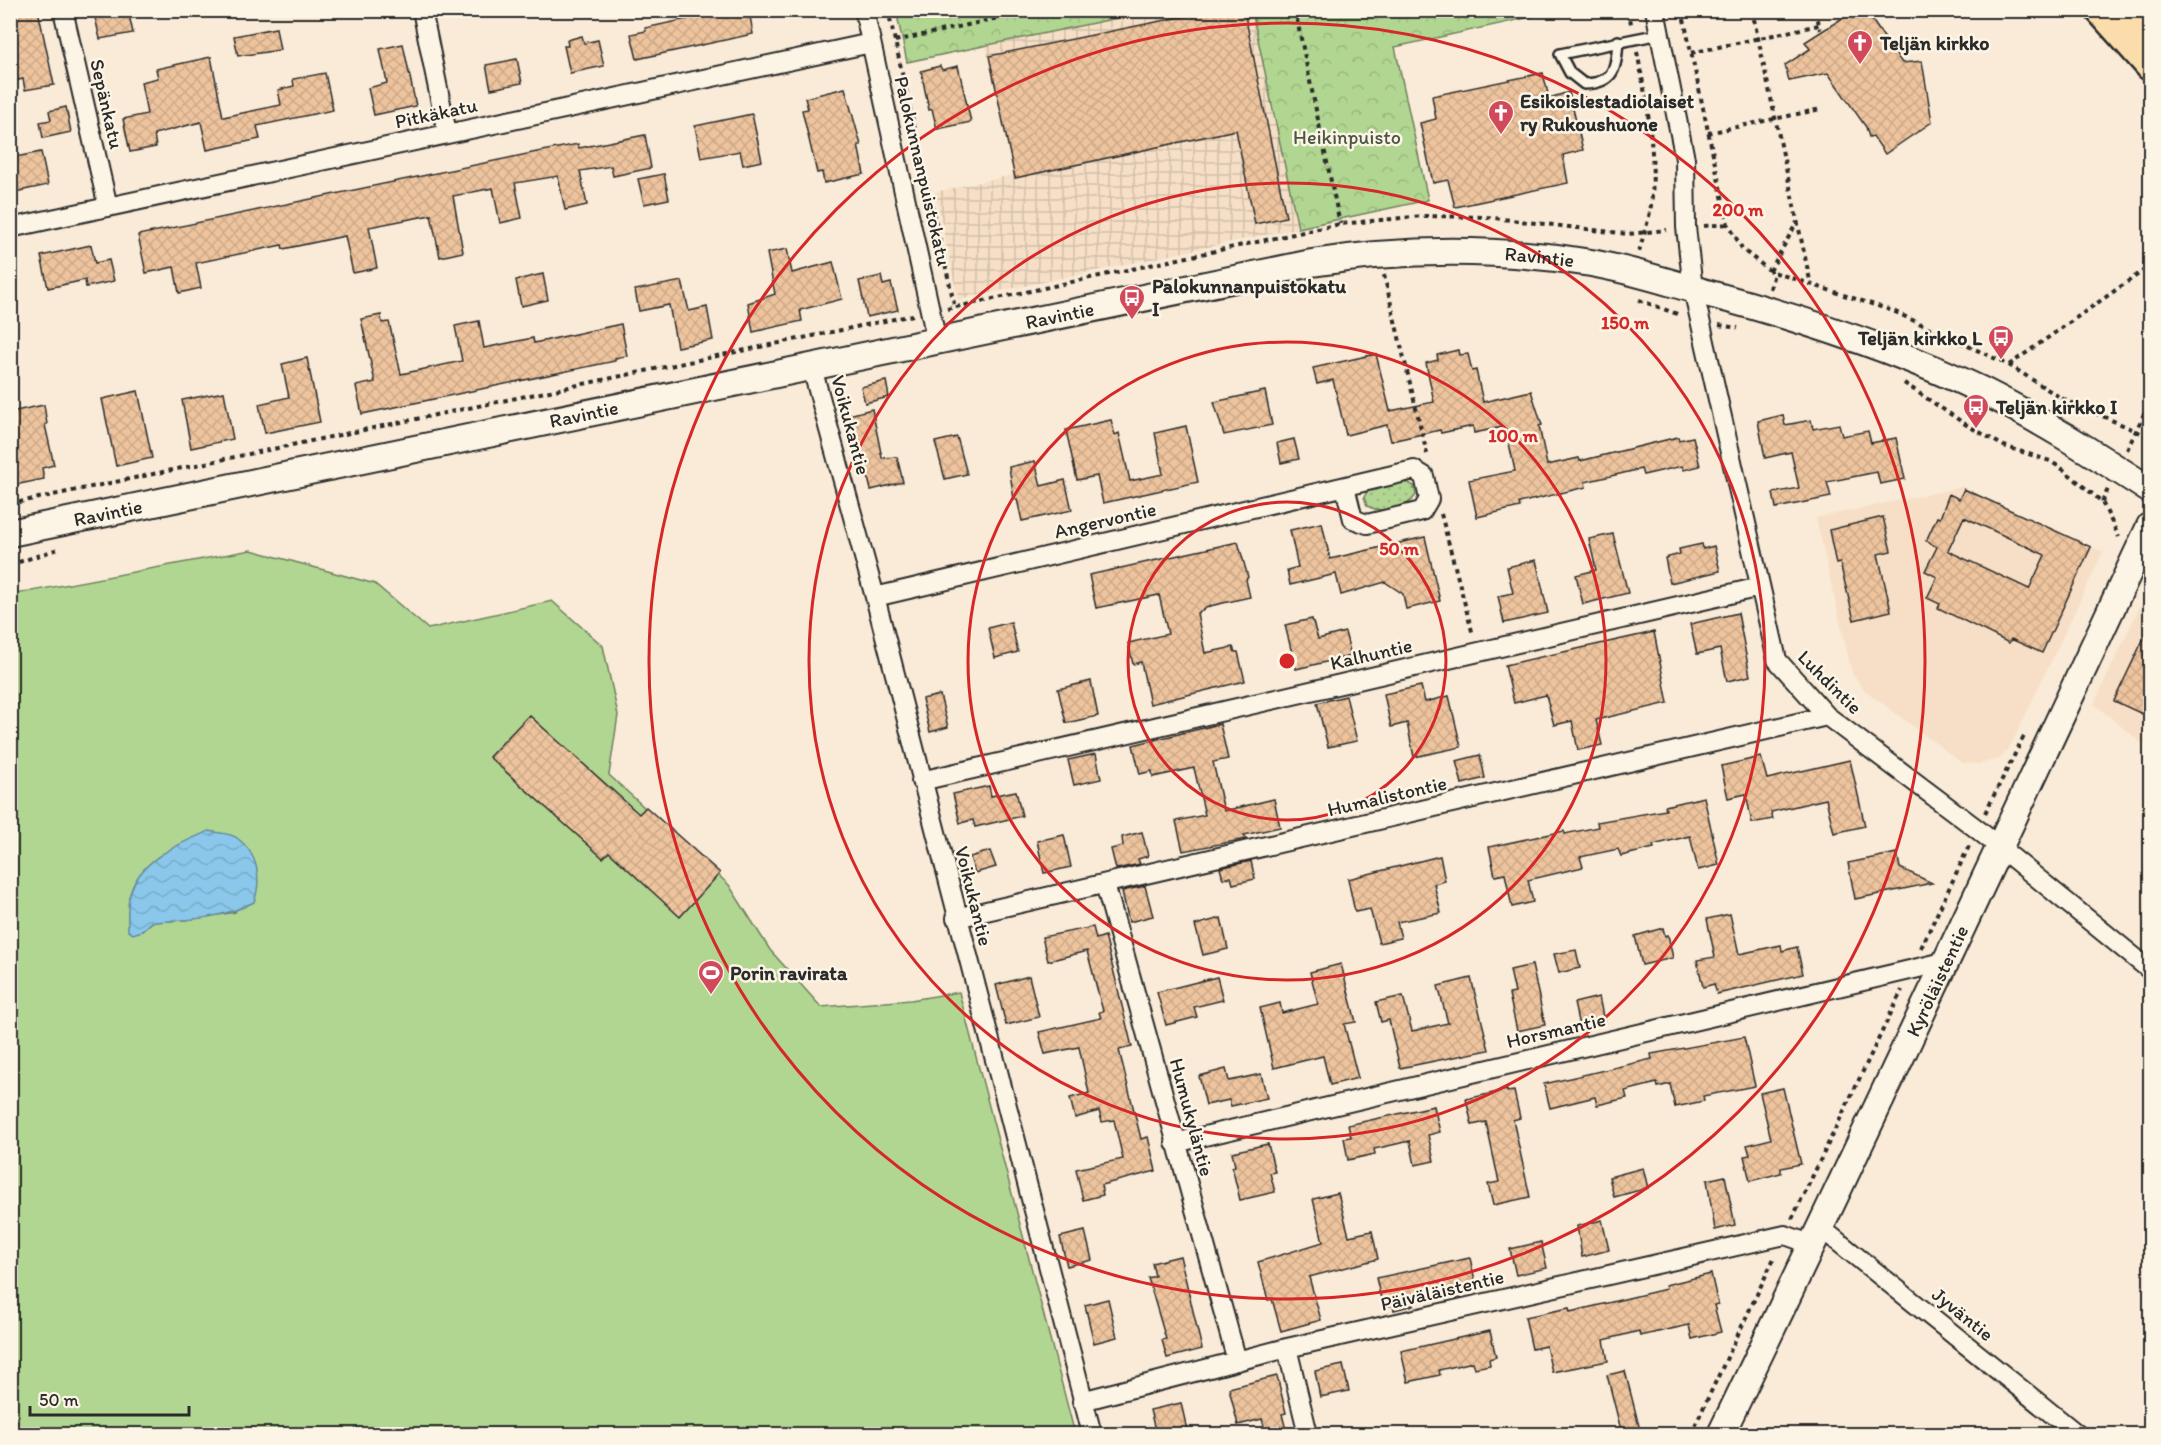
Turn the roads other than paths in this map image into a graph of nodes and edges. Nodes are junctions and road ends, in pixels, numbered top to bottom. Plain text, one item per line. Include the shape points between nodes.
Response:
1 (63, 10) edge
2 (422, 10) edge
3 (864, 10) edge
4 (1655, 10) edge
5 (2100, 10) edge
6 (2132, 10) edge
7 (2151, 30) edge
8 (1660, 34) junction
9 (1618, 41) junction
10 (871, 43) junction
11 (2151, 66) edge
12 (447, 133) junction
13 (108, 207) junction
14 (10, 228) edge
15 (1693, 289) junction
16 (949, 339) junction
17 (812, 368) junction
18 (1345, 487) dead end
19 (2151, 490) edge
20 (2151, 526) edge
21 (10, 533) edge
22 (1760, 587) junction
23 (874, 597) junction
24 (1827, 716) junction
25 (921, 781) junction
26 (1998, 848) junction
27 (1105, 885) junction
28 (957, 918) junction
29 (1948, 961) junction
30 (2151, 970) edge
31 (1175, 1143) junction
32 (1817, 1236) junction
33 (1287, 1348) junction
34 (1237, 1361) junction
35 (1082, 1401) junction
36 (1092, 1434) edge
37 (1308, 1434) edge
38 (1721, 1434) edge
39 (2077, 1434) edge

1 - 13 street, Sepänkatu
2 - 12 street
3 - 10 street, Palokunnanpuistokatu
4 - 8 street, Luhdintie
5 - 11 main road
6 - 7 main road
8 - 9 lane
8 - 15 street, Luhdintie via 1685,159 1686,227
9 - 9 lane via 1584,49 1560,54 1570,73 1584,84 1599,84 1609,78 1616,64
10 - 12 street, Pitkäkatu
10 - 16 street, Palokunnanpuistokatu
12 - 13 street, Pitkäkatu
13 - 14 street, Pitkäkatu
15 - 16 main road, Ravintie via 1591,263 1430,251 1349,257
15 - 19 main road, Ravintie via 1823,327 1972,387 2043,423
15 - 22 street, Luhdintie
16 - 17 main road, Ravintie
17 - 21 main road, Ravintie
17 - 23 street, Voikukantie
18 - 23 street, Angervontie
20 - 26 main road, Kyröläistentie
22 - 24 street, Luhdintie via 1777,660
22 - 25 street, Kalhuntie
23 - 25 street, Voikukantie
24 - 26 street, Luhdintie
24 - 27 street, Humalistontie
25 - 28 street, Voikukantie
26 - 29 main road, Kyröläistentie
26 - 30 street, Luhdintie
27 - 28 street, Humalistontie
27 - 31 street, Humukyläntie
28 - 35 street, Voikukantie
29 - 31 street, Horsmantie
29 - 32 main road, Kyröläistentie
31 - 34 street, Humukyläntie
32 - 33 street, Päiväläistentie via 1785,1235
32 - 38 main road, Kyröläistentie
32 - 39 street, Jyväntie
33 - 34 street, Päiväläistentie
33 - 37 street
34 - 35 street, Päiväläistentie
35 - 36 street, Voikukantie

